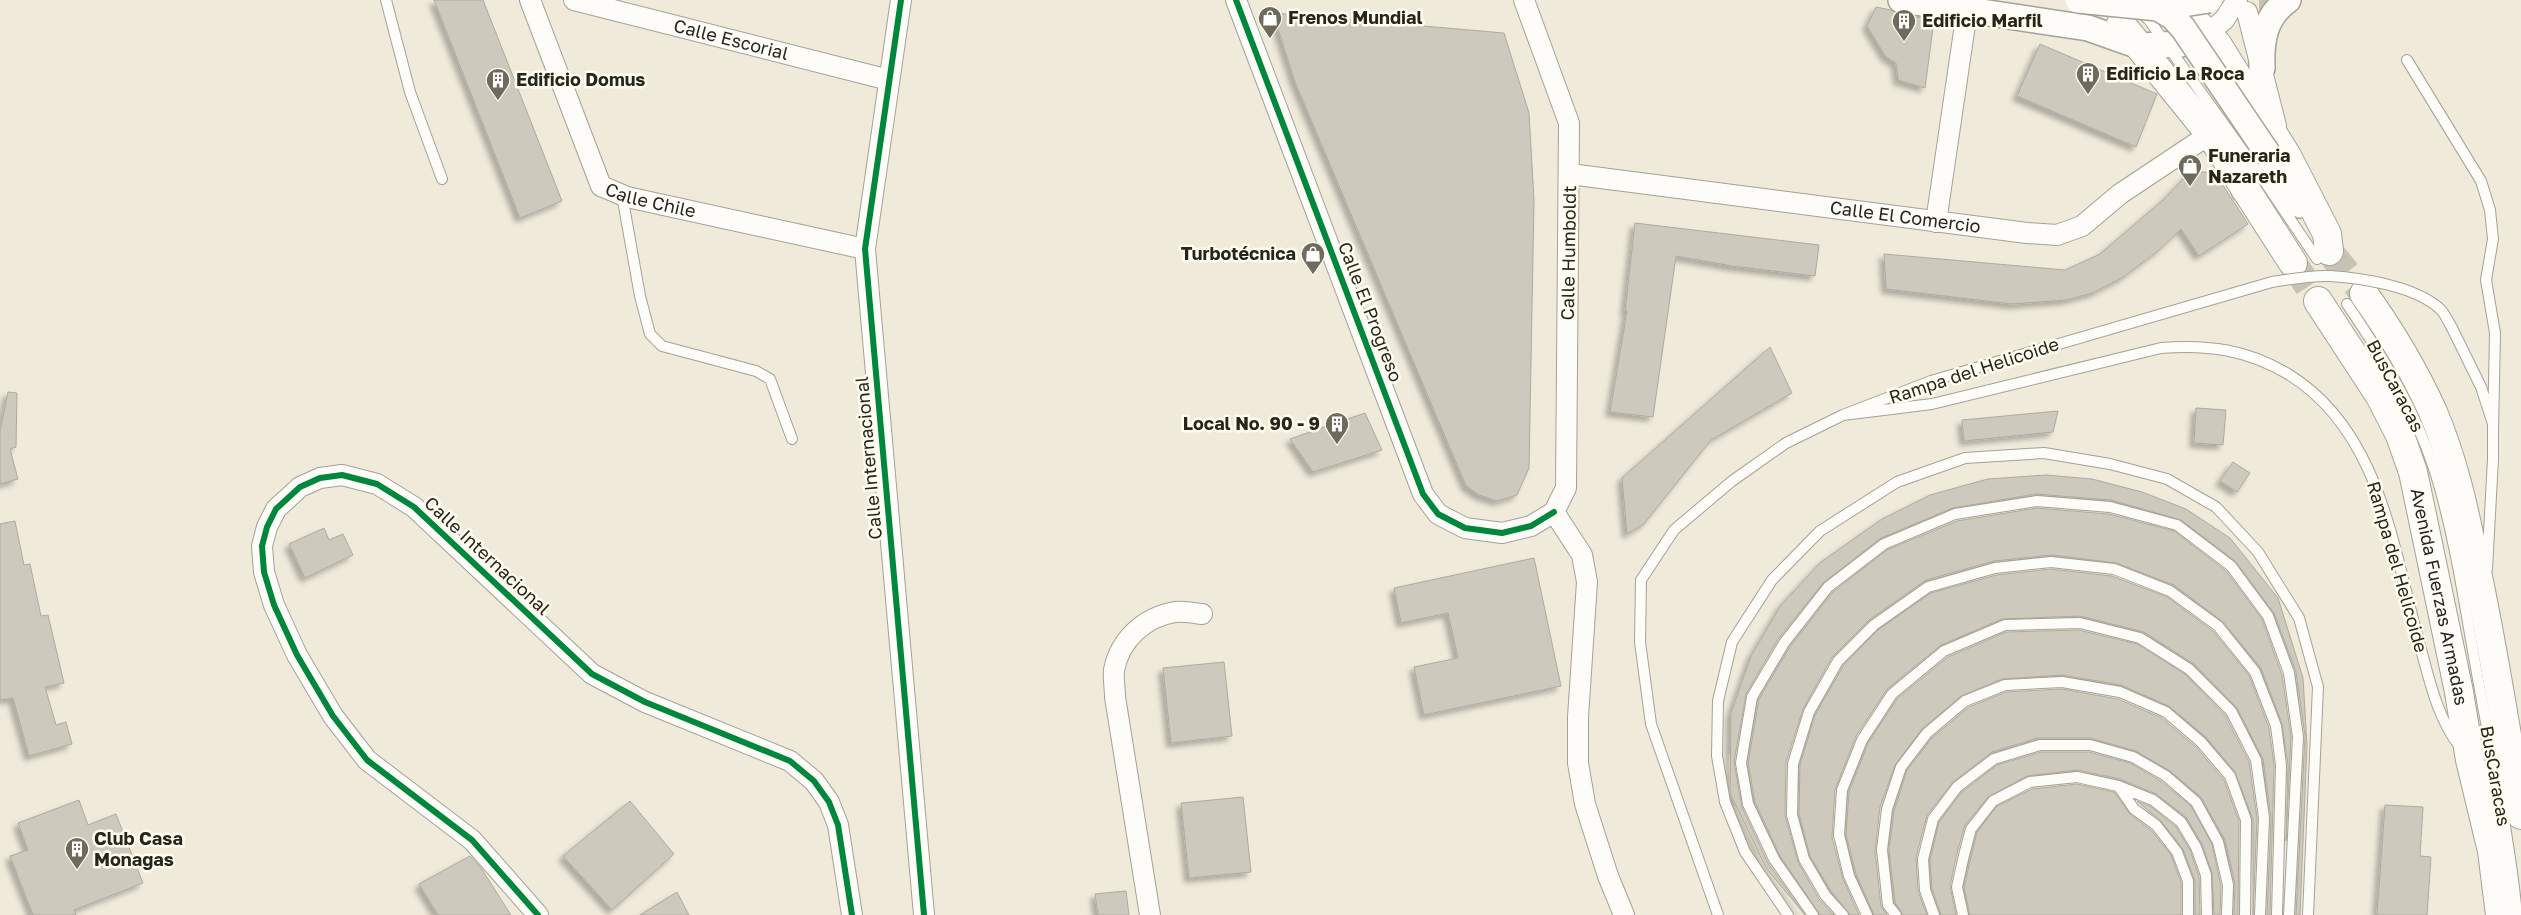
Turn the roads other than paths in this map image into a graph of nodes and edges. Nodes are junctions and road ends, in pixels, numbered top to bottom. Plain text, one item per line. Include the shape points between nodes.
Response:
1 (386, 0) edge
2 (530, 0) edge
3 (574, 0) edge
4 (900, 0) edge
5 (1236, 0) edge
6 (1524, 0) edge
7 (1901, 0) edge
8 (2209, 0) edge
9 (2288, 0) edge
10 (2091, 1) edge
11 (2164, 6) edge
12 (2242, 6) edge
13 (1967, 11) junction
14 (2124, 12) edge
15 (2208, 33) junction
16 (2139, 46) junction
17 (2168, 46) junction
18 (2407, 60) dead end
19 (2262, 68) junction
20 (889, 80) junction
21 (2210, 134) junction
22 (2269, 159) junction
23 (1570, 174) junction
24 (442, 179) dead end
25 (2244, 190) junction
26 (622, 195) junction
27 (1936, 222) junction
28 (865, 249) junction
29 (2313, 258) junction
30 (2356, 299) joint
31 (2318, 301) tunnel mouth
32 (1844, 416) junction
33 (2493, 431) junction
34 (792, 439) dead end
35 (1554, 512) junction
36 (2485, 605) junction
37 (1202, 614) dead end
38 (2470, 760) junction
39 (2118, 786) junction
40 (2521, 815) edge
41 (1779, 910) edge
42 (538, 915) edge
43 (852, 915) edge
44 (924, 915) edge
45 (1150, 915) edge
46 (1624, 915) edge
47 (1718, 915) edge
48 (1788, 915) edge
49 (1813, 915) edge
50 (1843, 915) edge
51 (1867, 915) edge
52 (1896, 915) edge
53 (1934, 915) edge
54 (1963, 915) edge
55 (2188, 915) edge
56 (2207, 915) edge
57 (2228, 915) edge
58 (2245, 915) edge
59 (2260, 915) edge
60 (2277, 915) edge
61 (2289, 915) edge
62 (2308, 915) edge
63 (2500, 915) edge
64 (2517, 915) edge

1 - 24 lane via 410,92
2 - 26 street, Calle Chile via 601,186
3 - 20 street, Calle Escorial
4 - 20 street, Calle Internacional
5 - 35 street, Calle El Progreso via 1423,494 1438,514 1465,528 1502,533 1531,526
6 - 23 street, Calle Humboldt via 1569,123
7 - 13 street
8 - 11 street, bridge
9 - 19 street via 2267,24 2262,39
10 - 11 street, bridge
11 - 15 main road
11 - 22 street, bridge via 2183,28
12 - 15 street
12 - 19 street
13 - 16 street via 2088,28
13 - 27 street
14 - 16 main road
14 - 17 lane via 2148,20
15 - 17 street via 2190,42
15 - 22 main road
16 - 17 street
16 - 21 main road
17 - 22 lane
18 - 33 lane via 2481,181 2490,210 2493,239 2486,280 2495,333
19 - 22 street via 2271,114
20 - 28 street, Calle Internacional
21 - 25 main road
21 - 27 street, Calle El Comercio via 2120,194 2082,226 2057,235
22 - 25 street via 2247,166
22 - 29 lane
22 - 29 main road via 2327,234
23 - 27 street, Calle El Comercio
23 - 35 street, Calle Humboldt via 1566,488
25 - 29 main road
26 - 28 street, Calle Chile
26 - 34 lane via 650,334 662,346 756,371 770,379
28 - 44 street, Calle Internacional
30 - 36 main road via 2407,358 2433,412 2457,481
30 - 64 lane, BusCaracas via 2422,436 2441,491 2507,839
31 - 38 main road, Avenida Fuerzas Armadas via 2380,396 2400,435 2413,472
32 - 33 lane, Rampa del Helicoide, bridge via 1931,381 2272,282 2329,276 2408,291 2440,309 2481,387
32 - 38 lane, Rampa del Helicoide via 1932,404 2161,348 2222,348 2241,352 2276,367 2315,393 2336,414 2352,436 2373,478 2447,730
32 - 47 lane via 1786,443 1732,481 1674,530 1641,580 1640,642 1651,724
33 - 36 lane, Rampa del Helicoide
35 - 46 street via 1582,555 1587,582 1578,763 1585,804
36 - 40 main road
37 - 45 street via 1177,612 1157,617 1138,628 1125,643 1114,670 1115,697
38 - 63 main road, Avenida Fuerzas Armadas via 2492,851
39 - 54 lane via 2077,777 2030,782 1993,801 1972,829 1964,855 1957,887
39 - 55 lane via 2134,809 2156,825 2176,852 2188,881
39 - 56 lane via 2153,800 2181,822 2196,847 2206,875
41 - 48 lane
41 - 62 lane via 1745,852 1725,802 1717,756 1718,701 1732,642 1772,580 1820,531 1897,482 1966,458 2044,453 2110,464 2167,480 2216,507 2258,552 2298,618 2318,687
42 - 43 street, Calle Internacional via 472,840 367,760 333,716 297,655 274,606 264,572 262,546 276,509 300,487 320,478 342,475 377,484 414,507 592,674 645,702 790,761 814,781 838,825
49 - 61 lane via 1774,859 1748,804 1741,763 1752,697 1784,643 1828,587 1884,544 1955,514 2037,501 2110,507 2176,525 2230,566 2268,616 2289,673 2298,736
50 - 60 lane via 1826,895 1804,859 1792,815 1793,764 1810,712 1838,661 1874,625 1928,587 1995,568 2051,562 2114,569 2170,591 2218,626 2255,672 2276,726 2281,765
51 - 59 lane via 1849,876 1840,834 1842,790 1862,740 1892,694 1944,651 2005,625 2080,623 2140,638 2189,669 2231,711 2256,760 2264,818
52 - 58 lane via 1888,905 1882,850 1887,809 1902,768 1927,733 1965,702 2005,685 2062,682 2120,692 2166,712 2201,742 2230,776 2246,820
53 - 57 lane via 1925,890 1923,859 1933,819 1958,787 1994,759 2040,745 2090,745 2133,757 2166,776 2196,802 2218,842 2228,885

